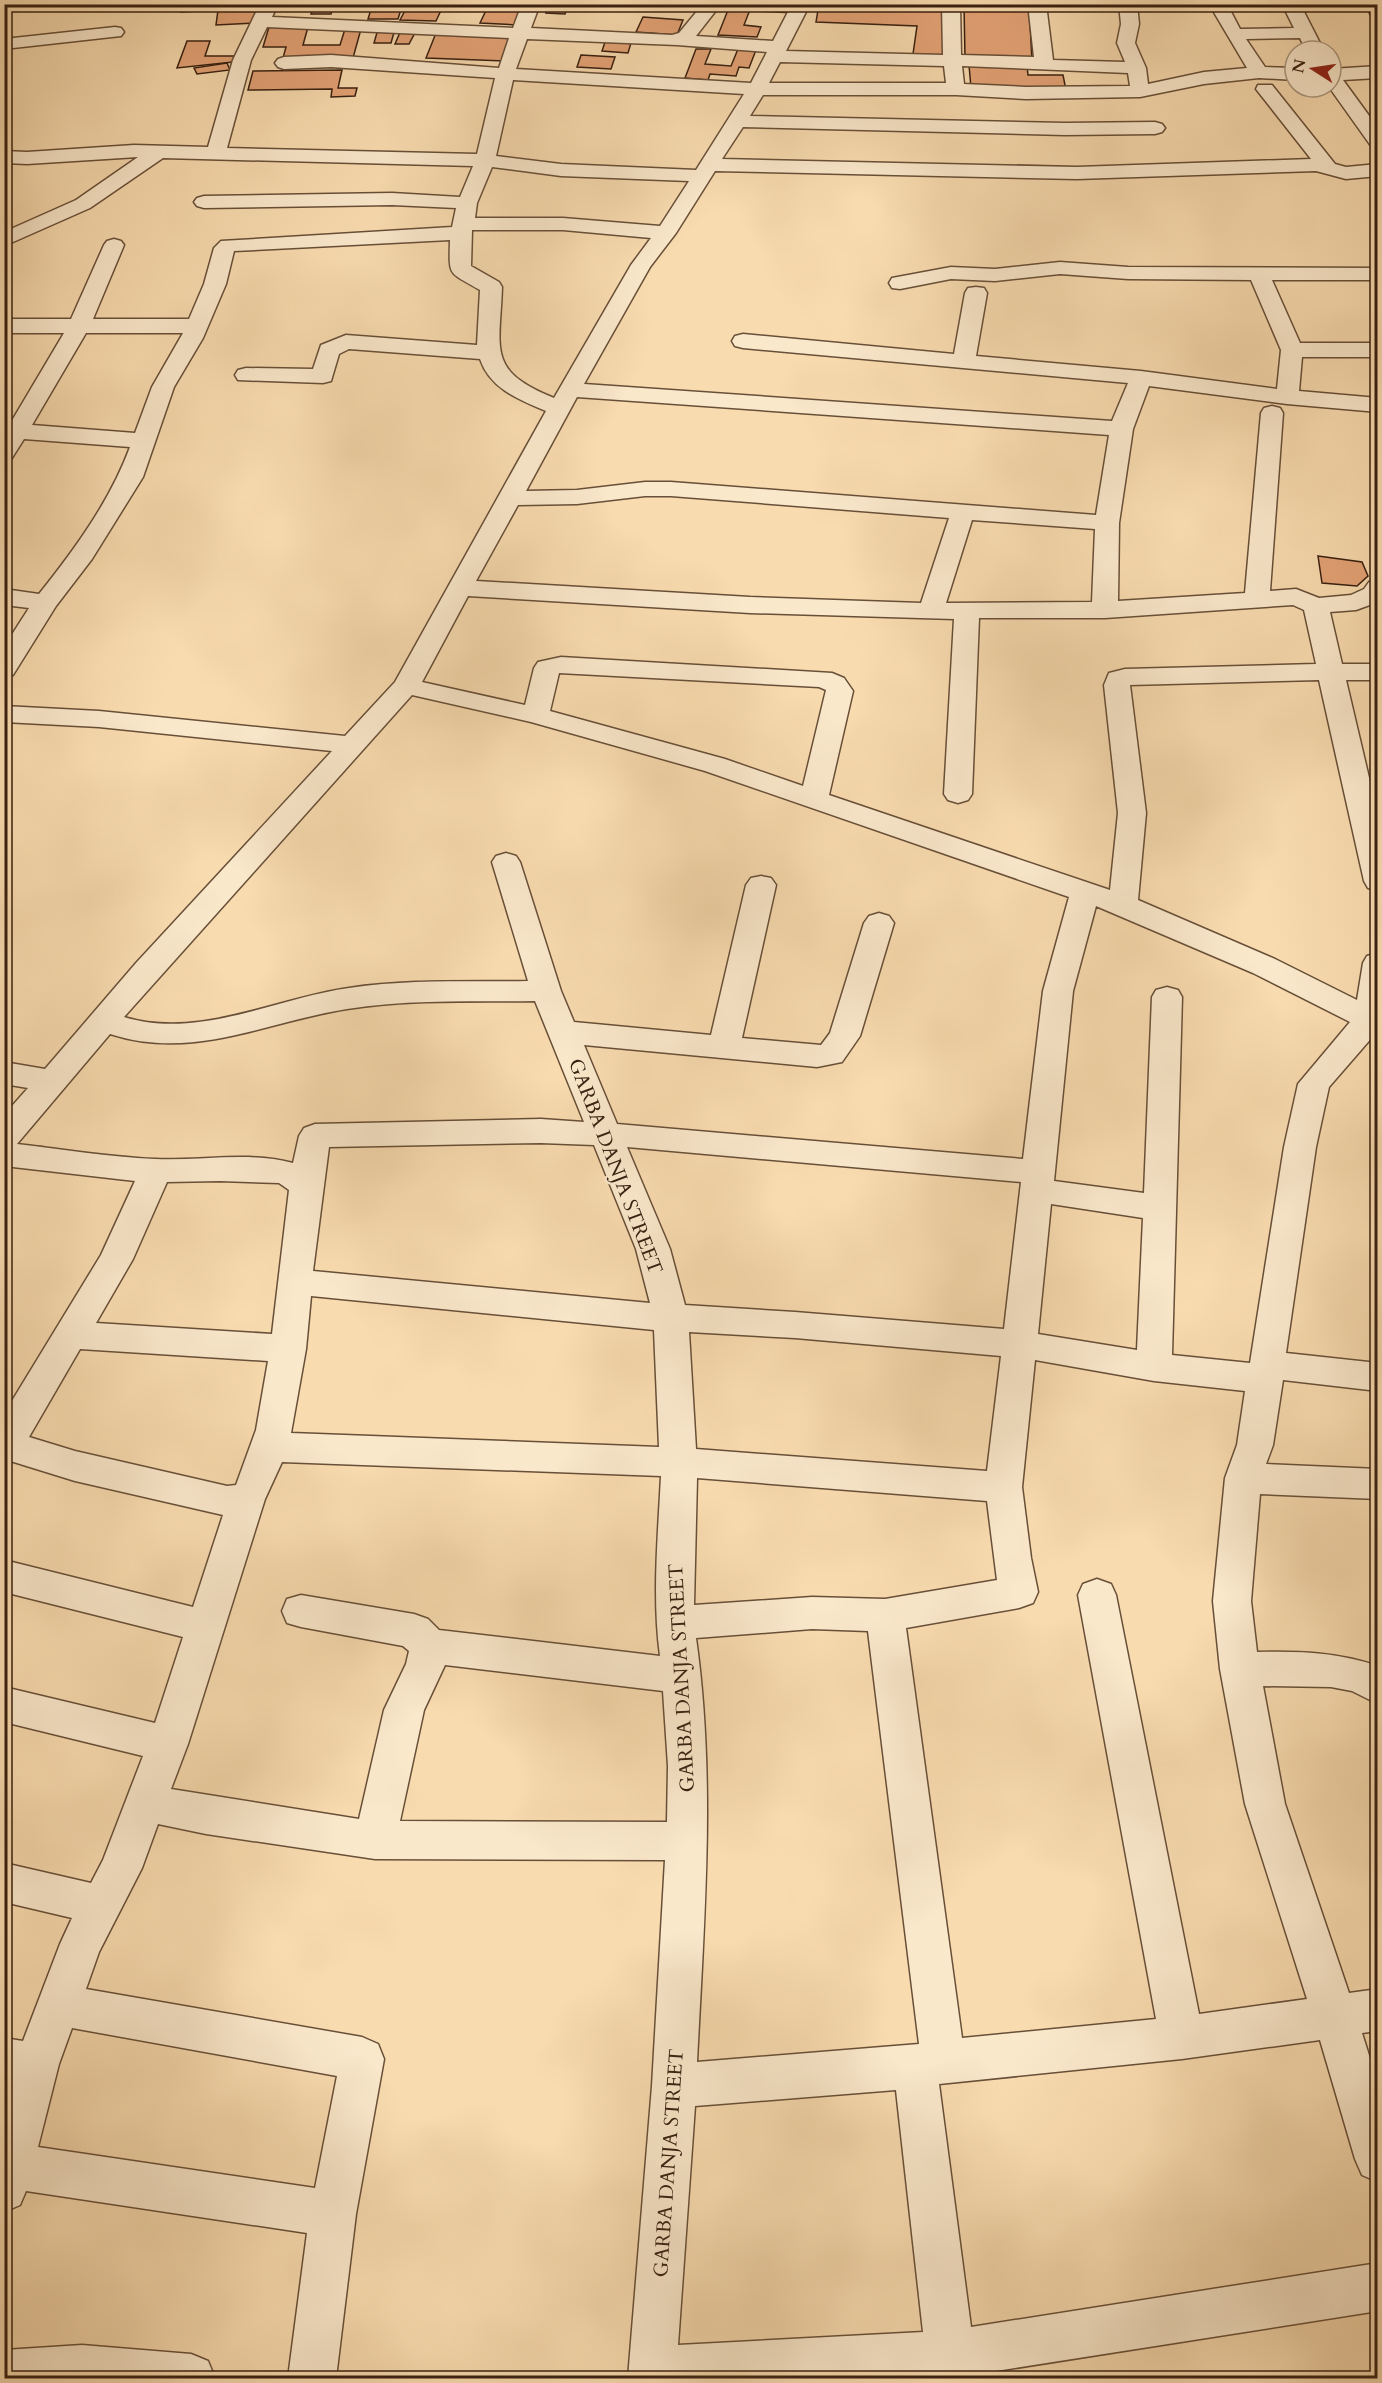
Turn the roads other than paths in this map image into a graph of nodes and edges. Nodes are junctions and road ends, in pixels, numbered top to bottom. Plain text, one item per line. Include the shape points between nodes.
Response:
1 (531, 4) edge
2 (713, 4) edge
3 (739, 4) edge
4 (951, 4) edge
5 (1037, 4) edge
6 (1128, 4) edge
7 (1218, 4) edge
8 (1291, 4) edge
9 (800, 6) edge
10 (266, 12) edge
11 (115, 32) dead end
12 (521, 33) junction
13 (1305, 33) junction
14 (1234, 34) junction
15 (1308, 39) edge
16 (680, 40) junction
17 (4, 44) edge
18 (777, 51) junction
19 (954, 62) junction
20 (284, 63) dead end
21 (1044, 63) junction
22 (1137, 68) junction
23 (1377, 72) edge
24 (1343, 74) edge
25 (505, 75) junction
26 (1283, 77) edge
27 (1262, 81) junction
28 (757, 89) junction
29 (956, 89) junction
30 (1140, 91) junction
31 (1343, 92) edge
32 (737, 121) junction
33 (1155, 128) dead end
34 (1377, 142) edge
35 (159, 152) junction
36 (216, 154) junction
37 (4, 157) edge
38 (27, 158) junction
39 (485, 160) junction
40 (1327, 167) junction
41 (1377, 170) edge
42 (704, 171) junction
43 (4, 175) edge
44 (204, 202) dead end
45 (467, 203) junction
46 (462, 228) junction
47 (666, 233) junction
48 (4, 240) edge
49 (114, 245) dead end
50 (1377, 274) edge
51 (1259, 275) junction
52 (900, 283) dead end
53 (976, 293) dead end
54 (80, 324) junction
55 (4, 326) edge
56 (197, 326) junction
57 (742, 341) dead end
58 (1292, 350) junction
59 (1377, 350) edge
60 (489, 353) junction
61 (964, 361) junction
62 (246, 375) dead end
63 (1141, 378) junction
64 (565, 399) junction
65 (1279, 405) junction
66 (1377, 405) edge
67 (1121, 429) junction
68 (11, 431) edge
69 (144, 441) junction
70 (4, 453) edge
71 (511, 498) junction
72 (963, 511) junction
73 (1107, 523) junction
74 (1377, 587) edge
75 (461, 588) junction
76 (4, 597) edge
77 (1257, 600) junction
78 (45, 603) junction
79 (1316, 606) junction
80 (1105, 610) junction
81 (931, 611) junction
82 (967, 611) junction
83 (4, 669) edge
84 (1332, 672) junction
85 (1377, 672) edge
86 (406, 686) junction
87 (4, 714) edge
88 (536, 714) junction
89 (352, 745) junction
90 (1364, 754) edge
91 (958, 794) dead end
92 (814, 798) junction
93 (506, 862) dead end
94 (1377, 871) edge
95 (761, 885) dead end
96 (1085, 891) junction
97 (1123, 904) junction
98 (879, 923) dead end
99 (1377, 963) edge
100 (546, 991) junction
101 (1167, 997) dead end
102 (104, 1021) junction
103 (1373, 1022) edge
104 (563, 1032) junction
105 (724, 1047) junction
106 (4, 1073) edge
107 (53, 1081) junction
108 (605, 1134) junction
109 (4, 1137) edge
110 (4, 1154) edge
111 (155, 1171) junction
112 (1037, 1181) junction
113 (304, 1185) junction
114 (1160, 1208) junction
115 (297, 1282) junction
116 (671, 1318) junction
117 (72, 1335) junction
118 (1019, 1344) junction
119 (288, 1349) junction
120 (1154, 1367) junction
121 (1267, 1372) junction
122 (1377, 1377) edge
123 (5, 1445) edge
124 (270, 1448) junction
125 (679, 1462) junction
126 (1244, 1478) junction
127 (1377, 1484) edge
128 (1004, 1487) junction
129 (247, 1499) junction
130 (4, 1576) edge
131 (1097, 1595) dead end
132 (301, 1611) dead end
133 (885, 1614) junction
134 (675, 1623) junction
135 (205, 1626) junction
136 (429, 1646) junction
137 (1240, 1670) junction
138 (682, 1676) junction
139 (1368, 1679) edge
140 (4, 1704) edge
141 (168, 1744) junction
142 (145, 1803) junction
143 (375, 1840) junction
144 (687, 1841) junction
145 (4, 1882) edge
146 (101, 1905) junction
147 (58, 2005) junction
148 (1377, 2010) edge
149 (1335, 2018) junction
150 (1182, 2038) junction
151 (21, 2062) edge
152 (926, 2065) junction
153 (674, 2086) junction
154 (1377, 2159) edge
155 (8, 2178) edge
156 (333, 2214) junction
157 (1377, 2287) edge
158 (952, 2366) edge
159 (4, 2374) edge
160 (652, 2375) edge
161 (191, 2379) edge
162 (312, 2379) edge

1 - 12 street
2 - 16 street
3 - 9 street
4 - 19 street
5 - 21 street
6 - 22 street via 1130,24 1126,43
7 - 14 street
8 - 13 street
9 - 18 street
10 - 12 street via 272,22
10 - 36 street via 242,60
11 - 17 street
12 - 16 street
12 - 25 street
13 - 14 street
13 - 15 street
14 - 27 street
16 - 18 street
18 - 19 street
18 - 28 street
19 - 21 street
19 - 29 street
20 - 25 street via 330,61
21 - 22 street
22 - 30 street
23 - 24 street
25 - 28 street
25 - 39 street
26 - 27 street
27 - 30 street via 1204,78
27 - 40 street
28 - 29 street
28 - 32 street
29 - 30 street via 1026,93
31 - 34 street
32 - 33 street
32 - 42 street
35 - 36 street
35 - 38 street
35 - 48 street via 83,204
36 - 39 street
37 - 38 street
38 - 43 street
39 - 42 street via 561,170
39 - 45 street
40 - 41 street via 1346,173
40 - 42 street via 1077,173
42 - 47 street
44 - 45 street via 392,199
45 - 46 street
46 - 47 street via 563,224
46 - 56 street via 228,245
46 - 60 street via 460,269 490,287
47 - 64 street via 641,265
49 - 54 street
50 - 51 street
51 - 52 street via 1060,268 995,275 951,273
51 - 58 street
53 - 61 street
54 - 55 street
54 - 56 street
54 - 68 street
56 - 69 street via 163,387
57 - 61 street
58 - 59 street
58 - 65 street
60 - 62 street via 346,342 329,350 322,376
60 - 64 street via 500,376 523,394
61 - 63 street
63 - 65 street
63 - 67 street
64 - 67 street
64 - 71 street
65 - 66 street
65 - 77 street
67 - 73 street
68 - 69 street
68 - 70 street
69 - 78 street via 131,477 80,559
71 - 72 street via 671,489
71 - 75 street
72 - 73 street
72 - 81 street
73 - 80 street
74 - 79 street via 1374,594 1356,602
75 - 81 street
75 - 86 street
76 - 78 street
77 - 79 street via 1296,597
77 - 80 street
78 - 83 street
79 - 84 street
80 - 82 street
81 - 82 street
82 - 91 street
84 - 85 street
84 - 90 street
84 - 97 street via 1119,679 1132,813
86 - 88 street
86 - 89 street
87 - 89 street via 111,720
88 - 92 street
88 - 92 street via 547,668 561,665 823,680 835,684 840,691
89 - 102 street
90 - 94 street
92 - 96 street
93 - 100 street, GARBA DANJA STREET
95 - 105 street
96 - 97 street
96 - 112 street via 1058,991
97 - 103 street via 1253,961
98 - 105 street via 845,1036 831,1053 817,1056
99 - 103 street
100 - 102 street via 349,998 194,1034 150,1035 126,1031
100 - 104 street, GARBA DANJA STREET
101 - 114 street
102 - 107 street
103 - 121 street via 1314,1084 1300,1147
104 - 105 street
104 - 108 street, GARBA DANJA STREET
106 - 107 street
107 - 109 street
108 - 112 street
108 - 113 street via 541,1131 315,1136
108 - 116 street, GARBA DANJA STREET via 653,1249
110 - 111 street
111 - 113 street via 279,1171 294,1175
111 - 117 street via 134,1224
112 - 114 street
112 - 118 street
113 - 115 street
114 - 120 street
115 - 116 street
115 - 119 street
116 - 118 street
116 - 125 street, GARBA DANJA STREET
117 - 119 street
117 - 123 street
118 - 120 street
118 - 128 street
119 - 124 street
120 - 121 street
121 - 122 street
121 - 126 street via 1255,1445
123 - 129 street via 75,1466 227,1501
124 - 125 street
124 - 129 street
125 - 128 street
125 - 134 street, GARBA DANJA STREET
126 - 127 street
126 - 137 street via 1232,1601
128 - 133 street via 1019,1592
129 - 135 street
130 - 135 street
131 - 150 street
132 - 136 street via 414,1631
133 - 134 street via 812,1613
133 - 152 street via 941,2043
134 - 138 street, GARBA DANJA STREET
135 - 141 street
136 - 138 street
136 - 143 street via 426,1664 404,1710
137 - 139 street via 1321,1670
137 - 149 street via 1265,1804
138 - 144 street, GARBA DANJA STREET via 688,1766
140 - 141 street
141 - 142 street
142 - 143 street
142 - 146 street via 121,1868
143 - 144 street
144 - 153 street, GARBA DANJA STREET
145 - 146 street
146 - 147 street
147 - 151 street
147 - 156 street via 362,2059
148 - 149 street
149 - 150 street
149 - 154 street
150 - 152 street
151 - 155 street
152 - 153 street
152 - 158 street
153 - 160 street, GARBA DANJA STREET
155 - 156 street
156 - 162 street
157 - 158 street
158 - 160 street
159 - 161 street via 82,2369

